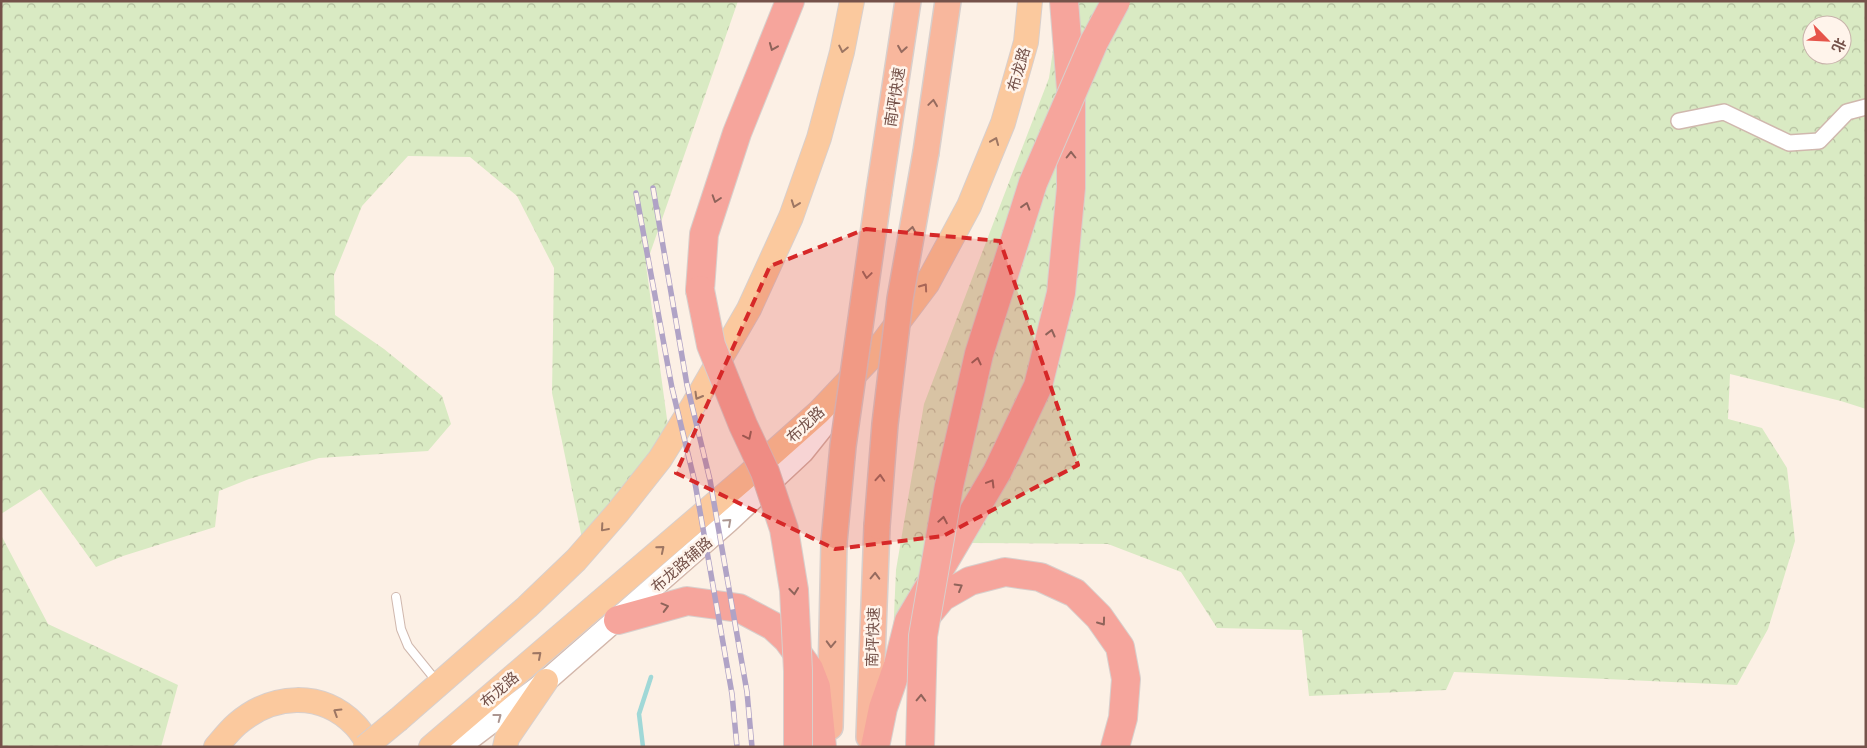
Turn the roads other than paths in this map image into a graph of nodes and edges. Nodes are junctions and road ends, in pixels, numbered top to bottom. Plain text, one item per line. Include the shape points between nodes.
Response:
1 (790, 1) edge
2 (852, 1) edge
3 (908, 1) edge
4 (948, 1) edge
5 (1030, 1) edge
6 (1064, 1) edge
7 (1116, 1) edge
8 (1866, 107) edge
9 (1679, 121) dead end
10 (875, 353) junction
11 (396, 597) dead end
12 (618, 620) junction
13 (898, 665) junction
14 (546, 681) junction
15 (439, 684) junction
16 (433, 745) edge
17 (216, 747) edge
18 (365, 747) edge
19 (371, 747) edge
20 (459, 747) edge
21 (504, 747) edge
22 (798, 747) edge
23 (822, 747) edge
24 (830, 747) edge
25 (868, 747) edge
26 (875, 747) edge
27 (920, 747) edge
28 (1115, 747) edge

1 -> 22 highway, bridge via 737,134 704,234 700,290 711,345 765,472 784,529 794,590
2 -> 15 main road via 819,138 791,217 748,308 694,404 660,459 576,560
3 -> 24 highway, 南坪快速, bridge via 843,446 834,542
25 -> 4 highway, 南坪快速, bridge via 877,526 885,424 900,298
10 -> 5 main road, 布龙路 via 927,284 969,206 1003,123 1026,42
13 -> 6 highway via 909,622 998,472 1038,386 1062,293 1071,188 1071,88
27 -> 7 highway, bridge via 923,636 949,486 979,354 1033,184 1094,42
8 - 9 street via 1847,112 1819,141 1789,143 1724,112
12 -> 10 main road, 布龙路辅路 via 803,452
16 -> 10 main road, 布龙路 via 746,477 819,412
11 - 15 lane via 401,629 408,646
12 - 14 main road, 布龙路辅路
12 -> 23 highway via 687,601 739,608 774,626 809,669 816,687
13 - 26 highway via 883,708
13 -> 28 highway via 919,624 942,597 970,581 1005,572 1040,577 1076,593 1099,617 1120,647 1126,679 1123,718
20 -> 14 main road, 布龙路辅路
14 - 21 main road
15 - 18 main road, bridge
19 -> 17 main road via 355,725 339,712 310,700 276,702 258,710 237,724

